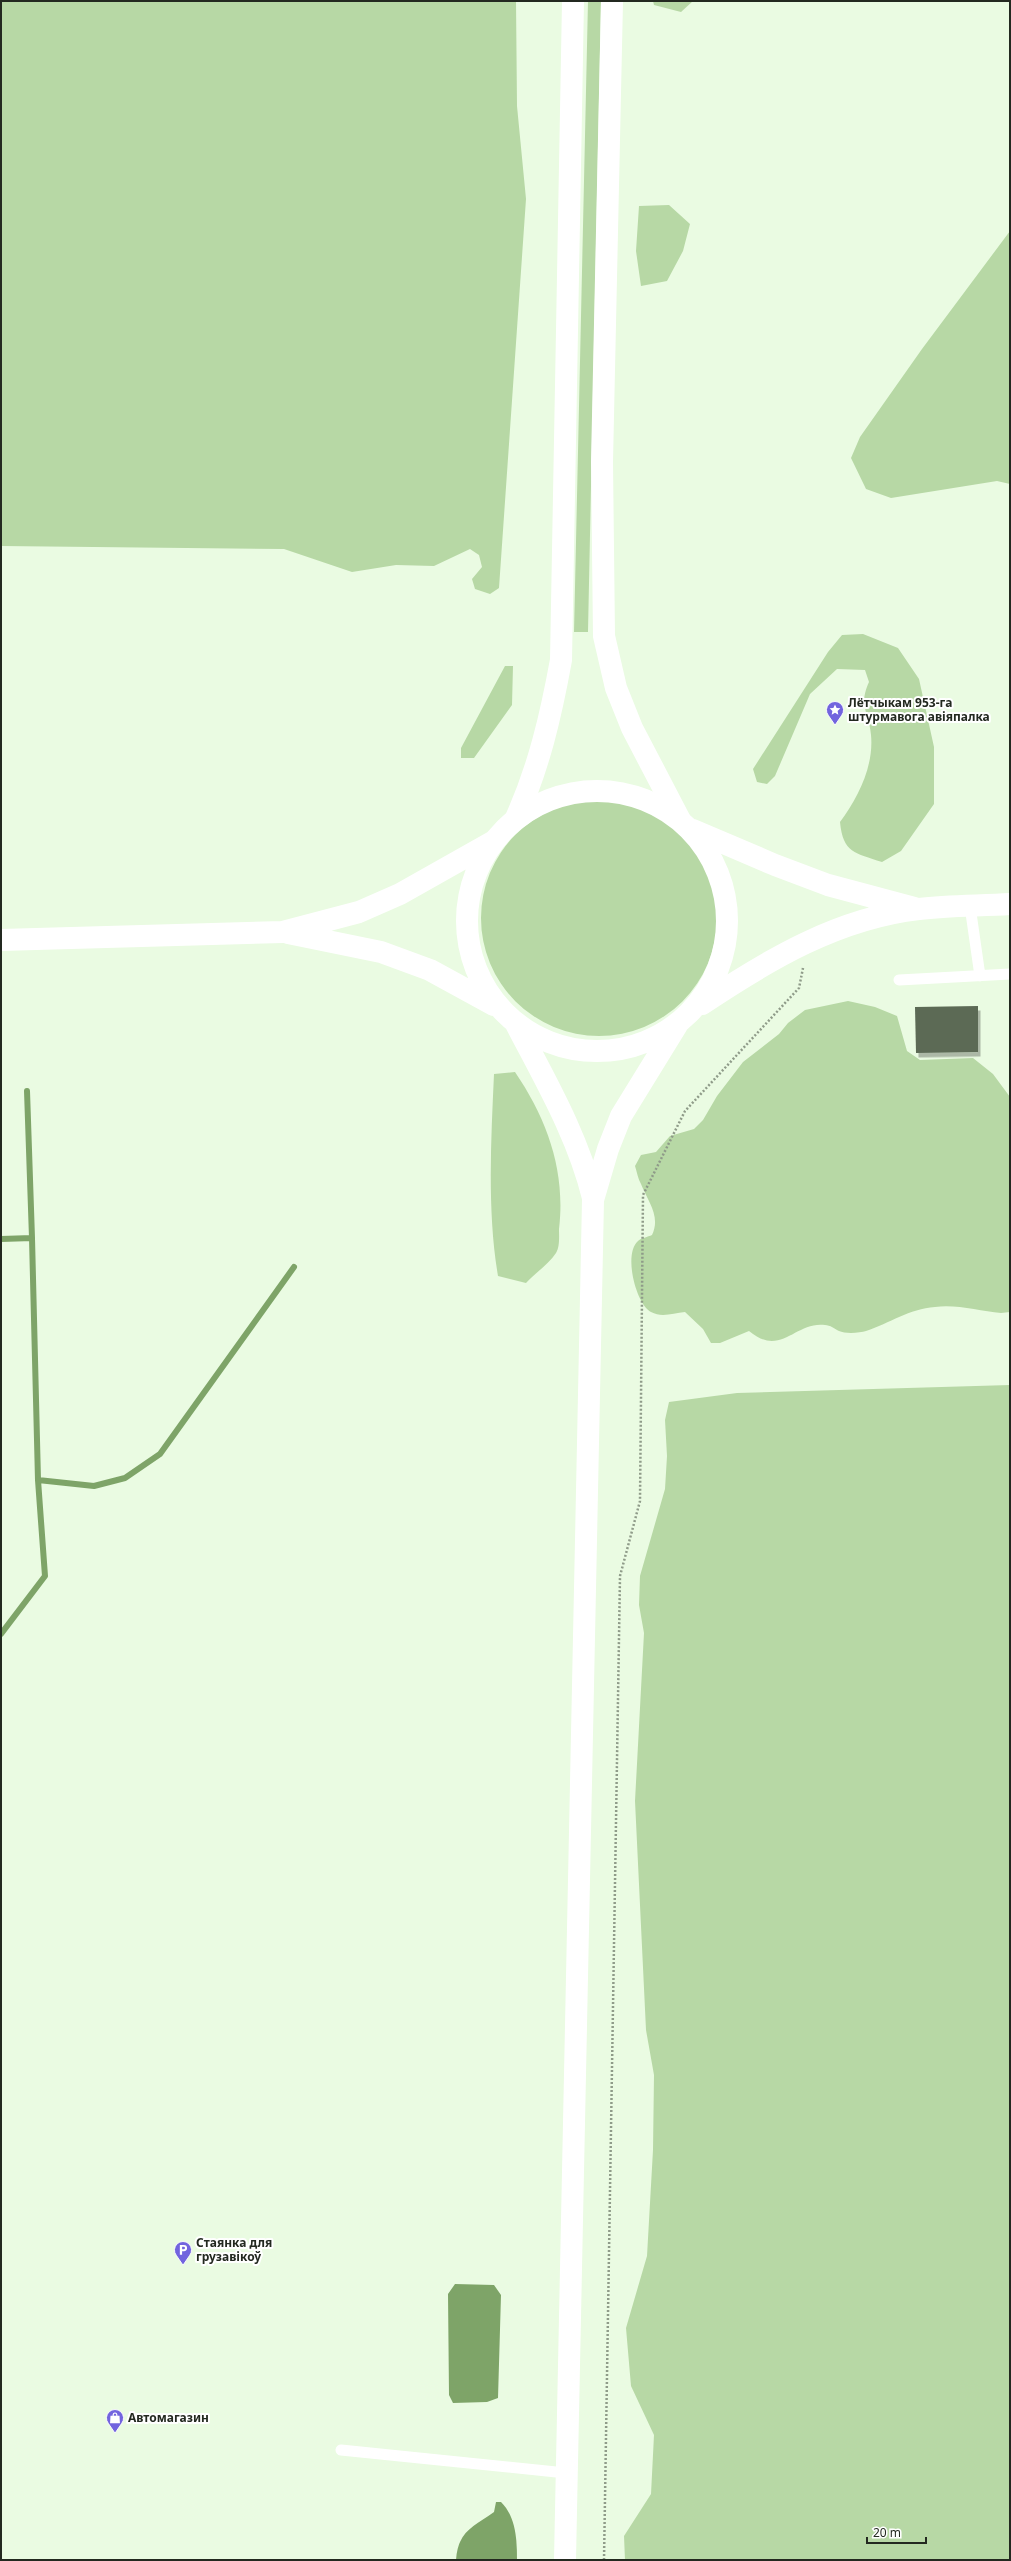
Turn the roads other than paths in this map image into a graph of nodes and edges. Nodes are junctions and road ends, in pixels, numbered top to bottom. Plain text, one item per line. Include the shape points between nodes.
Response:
1 (573, 1) edge
2 (612, 1) edge
3 (516, 818) junction
4 (685, 824) junction
5 (494, 841) junction
6 (1010, 904) edge
7 (970, 906) junction
8 (919, 909) junction
9 (283, 932) junction
10 (1, 940) edge
11 (1010, 974) edge
12 (980, 976) junction
13 (899, 980) dead end
14 (508, 1016) junction
15 (685, 1018) junction
16 (594, 1200) junction
17 (341, 2450) dead end
18 (566, 2473) junction
19 (565, 2560) edge

1 - 3 main road via 561,660 542,749
2 - 4 main road via 602,462 604,636 616,688 632,728
3 - 4 main road via 537,804 557,796 586,790 622,792 665,809
3 - 5 main road
4 - 8 main road via 775,865 828,885
4 - 15 main road via 709,854 719,874 726,898 728,933 722,961 711,986
5 - 9 main road via 400,894 359,912
5 - 14 main road via 475,874 467,906 467,933 472,958 484,986
6 - 7 main road
7 - 8 main road
7 - 12 lane
8 - 15 main road via 868,920 801,944
9 - 10 main road
9 - 14 main road via 388,955 430,970
11 - 12 lane
12 - 13 lane
14 - 15 main road via 539,1038 568,1049 593,1052 622,1050 647,1042
14 - 16 main road via 574,1139
15 - 16 main road via 621,1116 608,1149
16 - 18 main road
17 - 18 lane
18 - 19 main road

